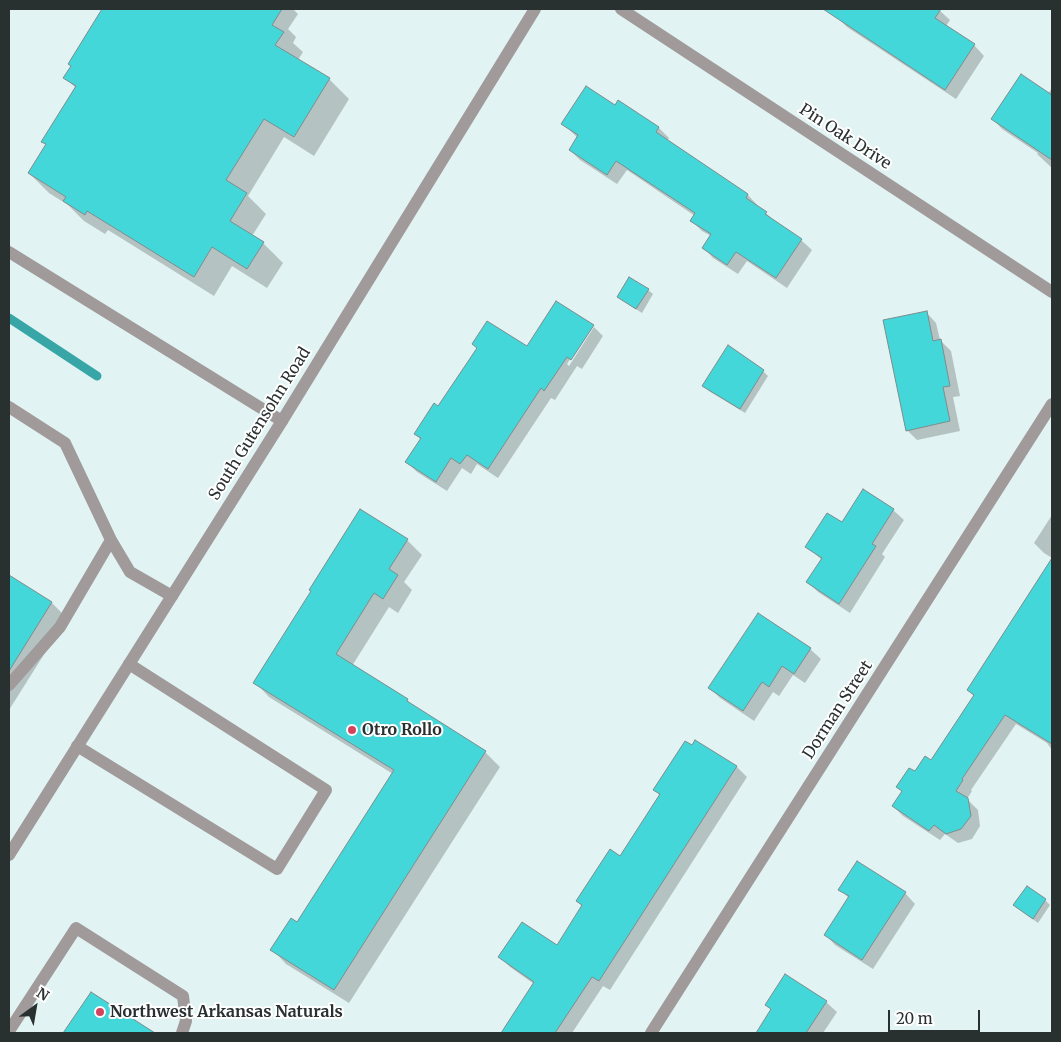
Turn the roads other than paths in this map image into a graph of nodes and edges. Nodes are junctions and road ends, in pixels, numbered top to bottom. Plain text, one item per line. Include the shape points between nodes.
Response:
1 (535, 9) edge
2 (621, 9) edge
3 (9, 252) edge
4 (1052, 292) edge
5 (1052, 404) edge
6 (9, 407) edge
7 (282, 421) junction
8 (111, 540) junction
9 (172, 596) junction
10 (129, 664) junction
11 (9, 685) edge
12 (77, 746) junction
13 (9, 855) edge
14 (9, 1031) edge
15 (182, 1033) edge
16 (651, 1033) edge

1 - 7 street, South Gutensohn Road
2 - 4 street, Pin Oak Drive
3 - 7 street
5 - 16 street, Dorman Street
6 - 8 street via 66,443
7 - 9 street, South Gutensohn Road
8 - 9 street via 130,572
8 - 11 street via 60,627
9 - 10 street, South Gutensohn Road
10 - 12 street, South Gutensohn Road
10 - 12 street via 326,790 278,869
12 - 13 street, South Gutensohn Road
14 - 15 street via 76,928 183,996 186,1021

